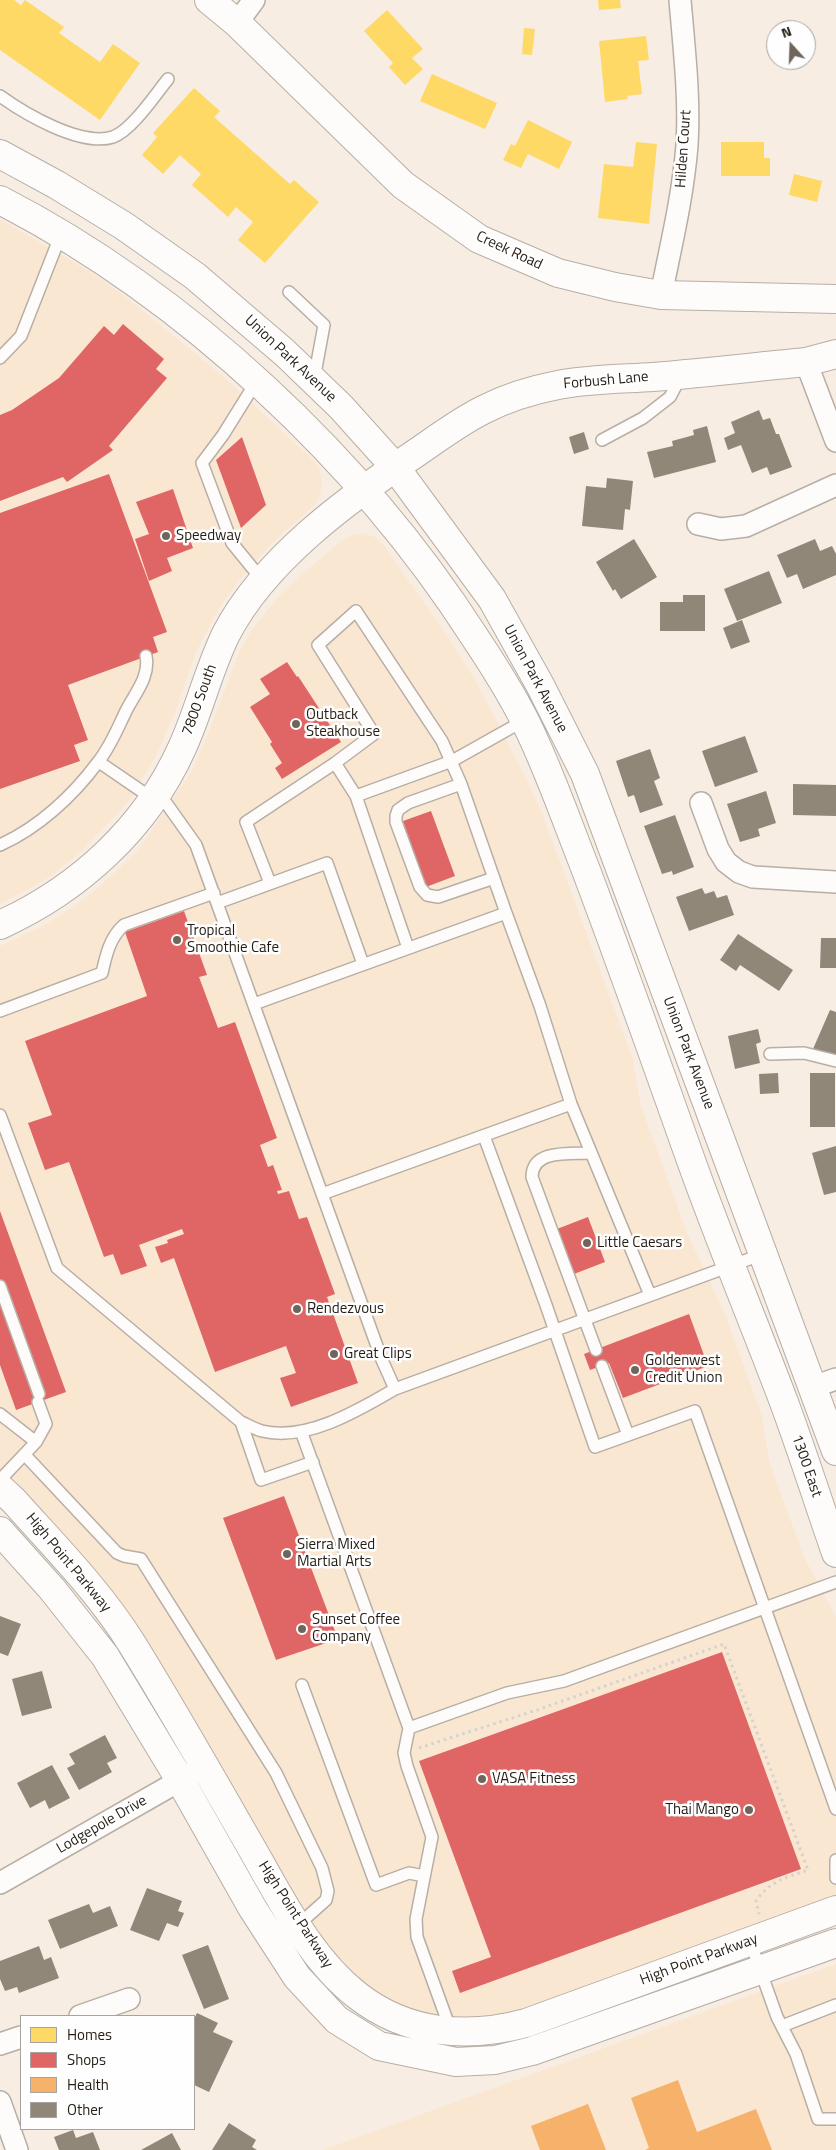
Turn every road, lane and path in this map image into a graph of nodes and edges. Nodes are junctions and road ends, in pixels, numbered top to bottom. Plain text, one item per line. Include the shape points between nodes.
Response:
1 (209, 0) edge
2 (254, 0) edge
3 (680, 0) edge
4 (237, 23) junction
5 (168, 79) dead end
6 (0, 96) edge
7 (0, 154) edge
8 (0, 200) edge
9 (61, 234) junction
10 (289, 292) dead end
11 (661, 295) junction
12 (836, 299) edge
13 (4, 346) edge
14 (836, 354) edge
15 (0, 358) edge
16 (806, 362) junction
17 (681, 375) junction
18 (314, 380) junction
19 (256, 382) junction
20 (602, 440) dead end
21 (836, 441) edge
22 (395, 467) junction
23 (836, 485) edge
24 (363, 490) junction
25 (698, 524) dead end
26 (263, 581) junction
27 (146, 656) dead end
28 (524, 720) junction
29 (452, 761) junction
30 (99, 762) junction
31 (335, 763) junction
32 (461, 784) junction
33 (156, 796) junction
34 (356, 796) junction
35 (595, 800) junction
36 (701, 803) dead end
37 (0, 845) edge
38 (494, 878) junction
39 (836, 882) edge
40 (270, 883) junction
41 (216, 898) junction
42 (506, 913) junction
43 (0, 925) edge
44 (408, 948) junction
45 (363, 964) junction
46 (254, 1004) junction
47 (0, 1012) edge
48 (770, 1054) dead end
49 (836, 1061) edge
50 (572, 1104) junction
51 (0, 1115) edge
52 (4, 1136) edge
53 (484, 1136) junction
54 (590, 1153) junction
55 (322, 1194) junction
56 (763, 1254) junction
57 (730, 1266) junction
58 (0, 1286) edge
59 (650, 1296) junction
60 (584, 1318) junction
61 (553, 1330) junction
62 (596, 1350) dead end
63 (602, 1366) dead end
64 (824, 1383) edge
65 (395, 1389) junction
66 (785, 1406) joint
67 (0, 1414) edge
68 (241, 1422) junction
69 (302, 1431) junction
70 (628, 1435) junction
71 (36, 1442) junction
72 (836, 1451) edge
73 (25, 1454) junction
74 (312, 1462) junction
75 (0, 1480) edge
76 (0, 1488) edge
77 (0, 1531) edge
78 (836, 1553) edge
79 (836, 1582) edge
80 (764, 1608) junction
81 (302, 1685) dead end
82 (409, 1728) junction
83 (404, 1753) junction
84 (204, 1766) junction
85 (180, 1780) junction
86 (836, 1809) edge
87 (836, 1860) edge
88 (424, 1876) junction
89 (836, 1878) edge
90 (0, 1883) edge
91 (836, 1910) edge
92 (760, 1915) dead end
93 (298, 1925) junction
94 (750, 1941) junction
95 (836, 1942) edge
96 (760, 1969) junction
97 (129, 1999) dead end
98 (836, 2005) edge
99 (83, 2015) edge
100 (782, 2026) junction
101 (451, 2032) junction
102 (20, 2037) edge
103 (0, 2044) edge
104 (0, 2102) edge
105 (836, 2119) edge
106 (18, 2150) edge

1 - 4 main road, Creek Road
2 - 4 street
3 - 11 street, Hilden Court via 688,99 687,144 681,198
4 - 11 main road, Creek Road via 403,185 479,240 558,273
5 - 6 lane via 130,124 114,136 96,139 68,132 20,110
7 - 18 main road, Union Park Avenue via 57,185 159,250 227,302
8 - 9 main road, Union Park Avenue
9 - 13 lane via 21,336
9 - 19 main road, Union Park Avenue via 169,309
10 - 18 lane via 324,325
11 - 12 main road, Creek Road
13 - 15 lane
14 - 16 main road, Forbush Lane
16 - 17 main road, Forbush Lane
16 - 21 street
17 - 20 lane via 670,397 643,418
17 - 22 main road, Forbush Lane via 559,384 513,397 455,426
18 - 22 main road, Union Park Avenue
19 - 24 main road, Union Park Avenue
19 - 26 lane via 202,463 232,544
22 - 24 main road, 7800 South
22 - 35 main road, Union Park Avenue via 492,599 540,685
23 - 25 street via 746,526 722,529
24 - 26 main road, 7800 South via 290,551
24 - 28 main road, Union Park Avenue via 406,539 459,613 498,672
26 - 33 main road, 7800 South via 222,643 182,748
27 - 30 lane via 147,671 140,688
28 - 29 lane
28 - 35 main road via 534,721 544,731 565,769
28 - 57 main road, Union Park Avenue via 615,946
29 - 31 lane via 356,611 318,645 374,734
29 - 32 lane
29 - 34 lane
30 - 33 lane
30 - 37 lane via 62,804 13,840
31 - 34 lane
31 - 40 lane via 246,822
32 - 38 lane
32 - 38 lane via 402,806 396,822 420,887 427,895 438,897
33 - 41 lane via 196,845
33 - 43 main road, 7800 South via 131,828 93,866 44,903
34 - 44 lane
35 - 56 main road, Union Park Avenue
36 - 39 street via 718,849 726,862 739,872 753,877
38 - 42 lane
40 - 41 lane
40 - 45 lane via 327,863
41 - 46 lane
41 - 47 lane via 124,925 110,943 102,973
42 - 44 lane
42 - 50 lane
44 - 45 lane
45 - 46 lane
46 - 55 lane
48 - 49 lane via 804,1053
50 - 53 lane
50 - 54 lane
51 - 52 lane
52 - 68 lane via 57,1268
53 - 55 lane
53 - 61 lane
54 - 59 lane
54 - 60 lane via 551,1155 542,1158 532,1170 535,1187
55 - 65 lane
56 - 57 lane
56 - 64 main road, Union Park Avenue
57 - 59 lane
57 - 66 main road, Union Park Avenue
58 - 71 lane via 46,1424
59 - 60 lane
60 - 61 lane
60 - 62 lane
61 - 65 lane
61 - 70 lane via 595,1447
63 - 70 lane
64 - 72 main road
65 - 69 lane via 351,1415
66 - 78 main road, 1300 East
67 - 71 lane
68 - 69 lane via 263,1431
68 - 74 lane via 261,1480
69 - 74 lane
70 - 80 lane via 694,1411
71 - 73 lane
73 - 75 lane
73 - 93 lane via 117,1552 141,1559 276,1773 327,1882 326,1900
74 - 82 lane
76 - 84 main road, High Point Parkway via 94,1590 130,1641
77 - 85 main road, High Point Parkway via 52,1589 105,1656
79 - 80 lane
80 - 82 lane via 564,1681 507,1693
80 - 86 lane
81 - 88 lane via 376,1885 409,1873
82 - 83 lane
83 - 88 lane via 432,1837
83 - 92 path via 724,1644 808,1870 765,1888 756,1901
84 - 85 street, Lodgepole Drive
84 - 93 main road, High Point Parkway
85 - 90 street, Lodgepole Drive
85 - 96 main road, High Point Parkway via 253,1909 297,1977 337,2020 379,2046 456,2062 495,2060 532,2051
87 - 89 lane
88 - 101 lane via 416,1919 417,1937
91 - 94 main road, High Point Parkway
93 - 101 main road, High Point Parkway via 330,1972 359,1997 390,2016 422,2028
94 - 96 lane
94 - 101 main road, High Point Parkway via 500,2030
95 - 96 main road, High Point Parkway
96 - 100 lane
97 - 99 street
98 - 100 lane
100 - 105 lane via 796,2054 818,2119
102 - 103 street
104 - 106 street

